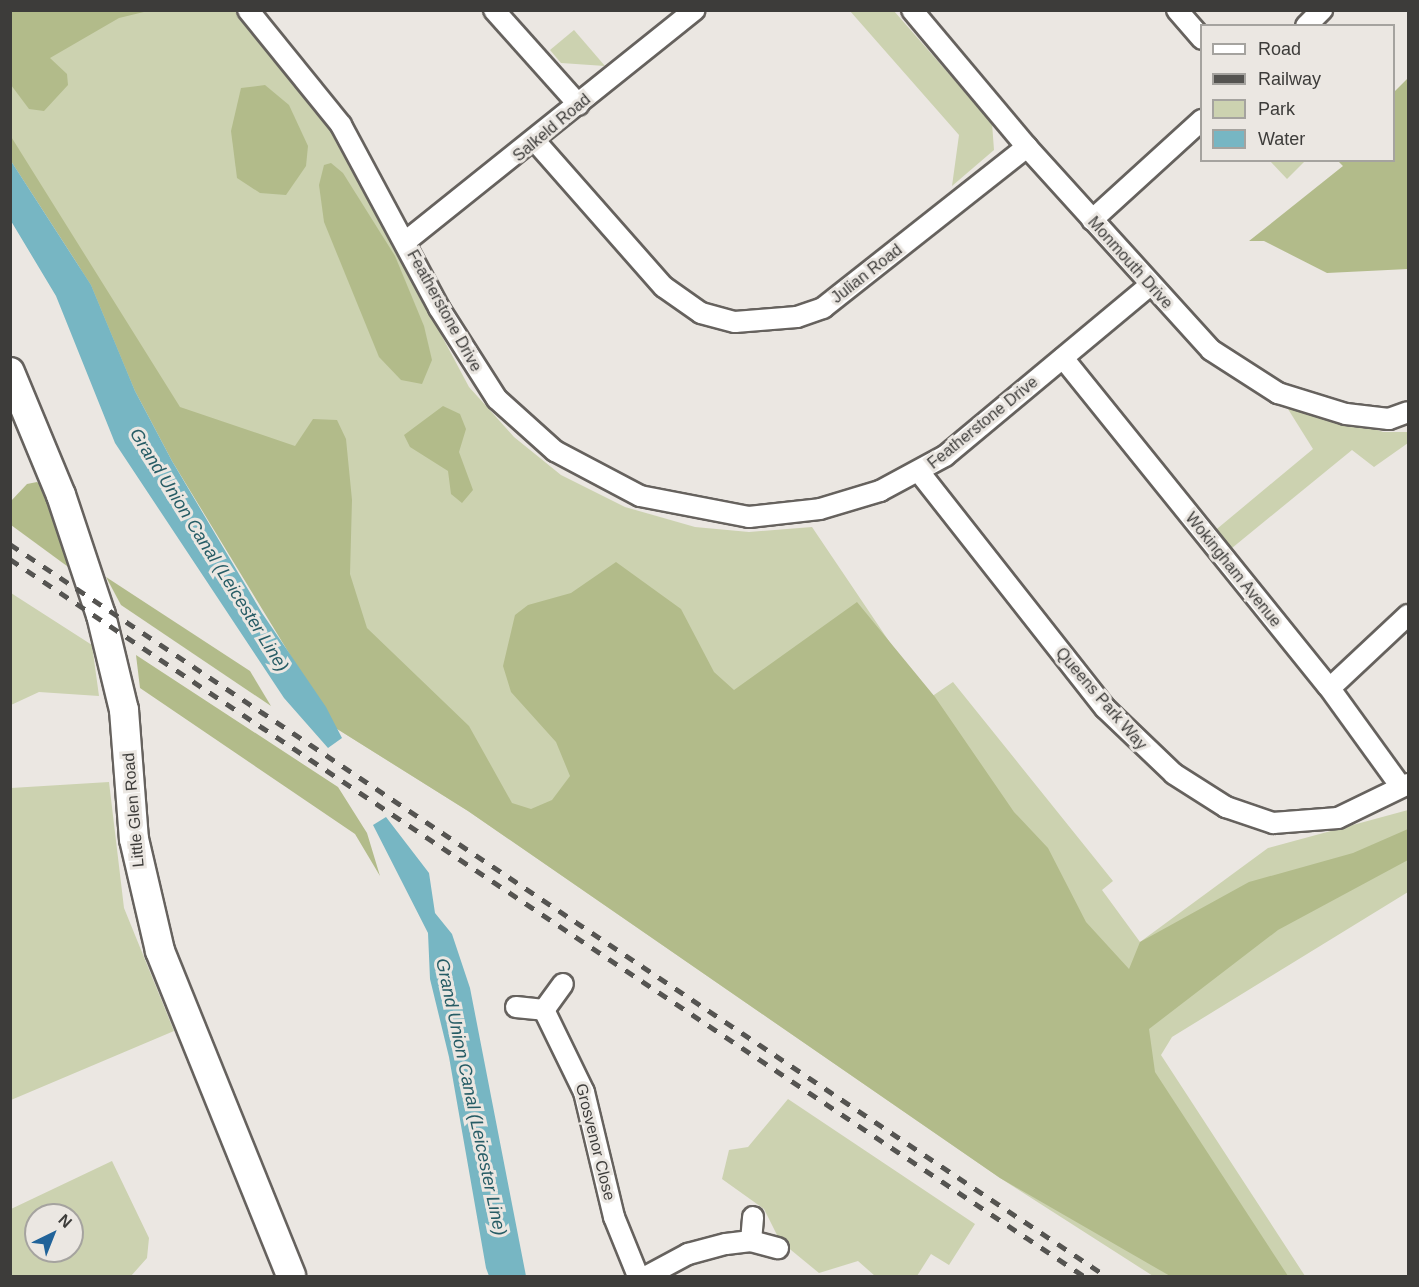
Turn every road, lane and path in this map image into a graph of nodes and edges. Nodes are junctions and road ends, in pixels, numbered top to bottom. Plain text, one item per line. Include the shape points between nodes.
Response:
1 (248, 10) edge
2 (494, 10) edge
3 (695, 10) edge
4 (912, 10) edge
5 (1177, 10) edge
6 (1322, 10) edge
7 (1308, 24) edge
8 (1200, 37) edge
9 (579, 105) junction
10 (1200, 122) edge
11 (536, 142) junction
12 (1027, 147) junction
13 (1092, 220) junction
14 (405, 242) junction
15 (1150, 285) junction
16 (1063, 358) junction
17 (10, 372) edge
18 (1408, 412) edge
19 (920, 473) junction
20 (1408, 615) edge
21 (1330, 688) junction
22 (1404, 784) edge
23 (563, 984) dead end
24 (516, 1007) dead end
25 (544, 1010) junction
26 (753, 1217) dead end
27 (751, 1241) junction
28 (778, 1248) dead end
29 (291, 1276) edge
30 (638, 1276) edge
31 (647, 1276) edge

1 - 14 street, Featherstone Drive via 341,125
2 - 9 street
3 - 9 street, Salkeld Road
4 - 12 street, Monmouth Drive
5 - 8 street
6 - 7 street
9 - 11 street, Salkeld Road
10 - 13 street
11 - 12 street, Julian Road via 664,287 701,313 735,322 797,318 823,308
11 - 14 street, Salkeld Road
12 - 13 street, Monmouth Drive
13 - 15 street, Monmouth Drive
14 - 19 street, Featherstone Drive via 472,366 497,399 555,451 615,486 694,511 749,517 820,509
15 - 16 street, Featherstone Drive
15 - 18 street, Monmouth Drive via 1211,350 1278,393 1346,414 1389,418
16 - 19 street, Featherstone Drive
16 - 21 street, Wokingham Avenue
17 - 29 main road, Little Glen Road via 61,495 100,615 124,710 134,839 160,951
19 - 22 street, Queens Park Way via 1105,708 1174,774 1226,807 1272,823 1338,818
20 - 21 street
21 - 22 street, Wokingham Avenue
23 - 25 street
24 - 25 street
25 - 30 street, Grosvenor Close via 584,1092 614,1217
26 - 27 street
27 - 28 street
27 - 31 street via 688,1254

